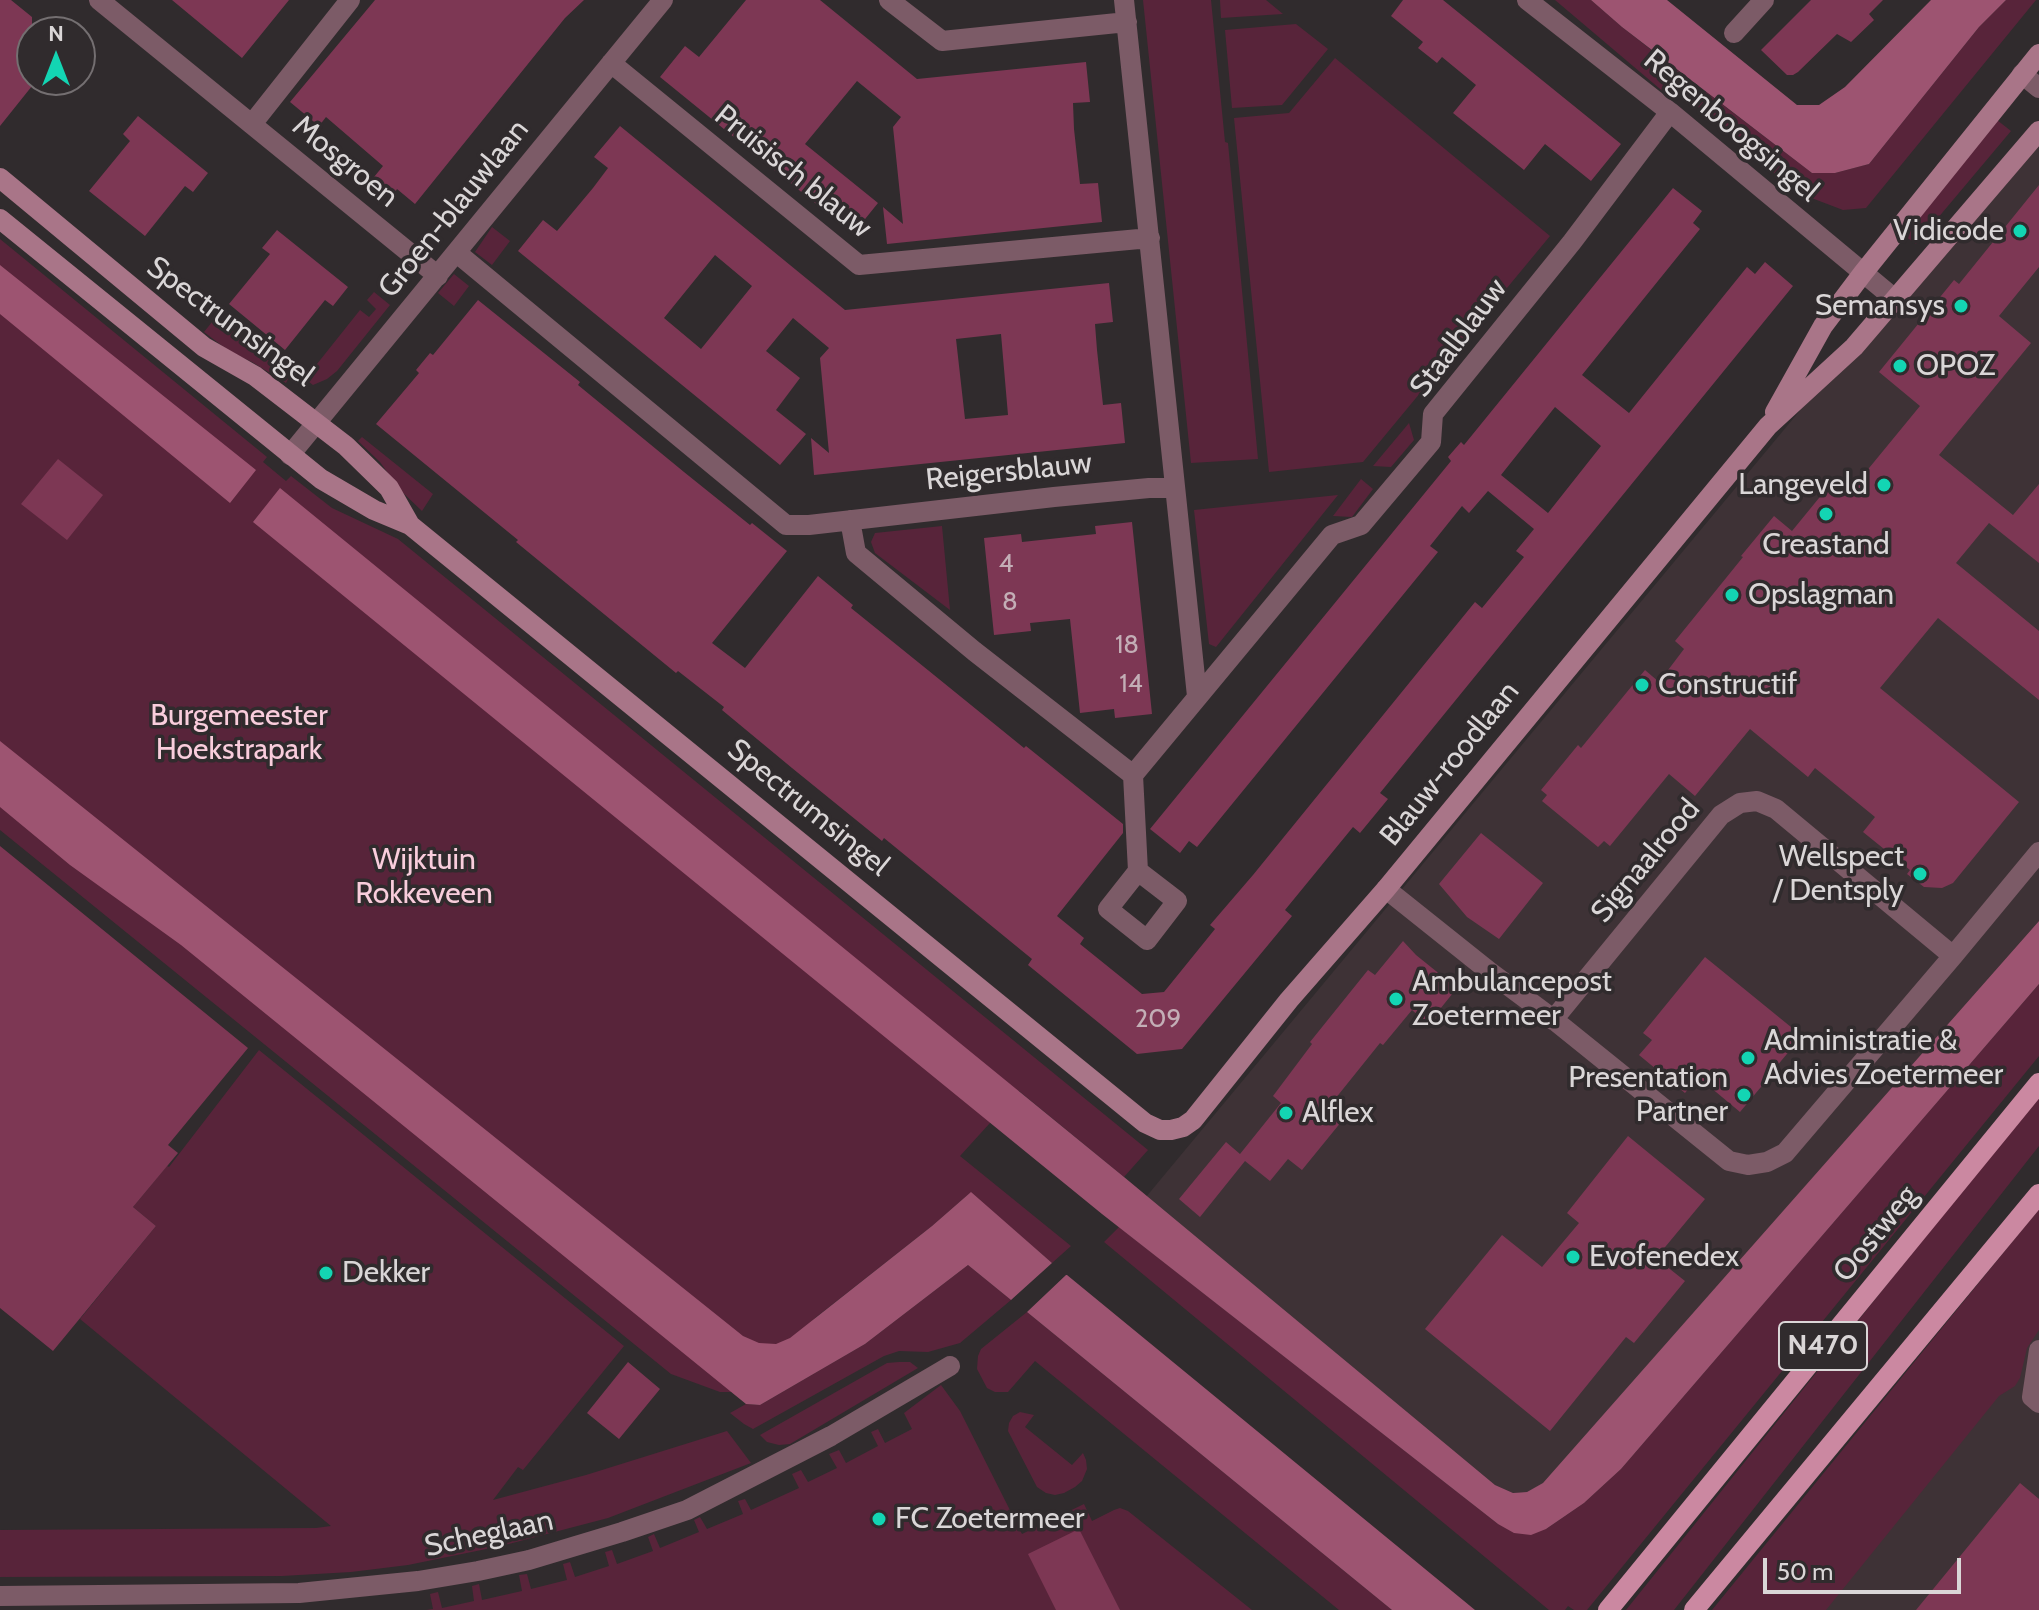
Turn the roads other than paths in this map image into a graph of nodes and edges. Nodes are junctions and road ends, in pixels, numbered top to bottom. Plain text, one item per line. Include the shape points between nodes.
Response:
1 (99, 0) edge
2 (350, 0) edge
3 (889, 0) edge
4 (1124, 0) edge
5 (1527, 0) edge
6 (1764, 0) edge
7 (652, 4) edge
8 (1127, 22) junction
9 (1734, 33) dead end
10 (2039, 54) edge
11 (611, 63) junction
12 (2022, 74) junction
13 (2039, 88) edge
14 (1670, 112) junction
15 (252, 124) junction
16 (2039, 131) edge
17 (0, 178) edge
18 (0, 219) edge
19 (1150, 238) junction
20 (457, 253) junction
21 (1863, 273) junction
22 (438, 276) junction
23 (1896, 300) junction
24 (316, 423) junction
25 (1768, 426) junction
26 (290, 455) junction
27 (1174, 488) junction
28 (850, 520) junction
29 (410, 525) junction
30 (1197, 696) junction
31 (1133, 775) junction
32 (2039, 852) edge
33 (1138, 871) dead end
34 (1386, 889) junction
35 (1953, 956) junction
36 (1553, 1020) junction
37 (2039, 1083) edge
38 (1171, 1130) joint
39 (2039, 1194) edge
40 (2039, 1350) edge
41 (950, 1366) dead end
42 (2035, 1400) edge
43 (0, 1596) edge
44 (1608, 1610) edge
45 (1694, 1610) edge

1 - 15 street, Mosgroen
2 - 15 street, Mosgroen
3 - 8 street via 942,41
4 - 8 street
5 - 14 street, Regenboogsingel
6 - 9 street
7 - 11 street, Groen-blauwlaan
8 - 19 street
10 - 12 street, Blauw-roodlaan
11 - 19 street, Pruisisch blauw via 859,265
11 - 20 street, Groen-blauwlaan
12 - 13 street
12 - 21 street, Blauw-roodlaan
14 - 21 street, Regenboogsingel
14 - 30 street, Staalblauw via 1433,414 1431,442 1361,525 1332,535
15 - 22 street, Mosgroen
16 - 23 street, Blauw-roodlaan
17 - 24 street, Spectrumsingel via 204,347 255,376
18 - 26 street, Spectrumsingel
19 - 27 street
20 - 22 street, Groen-blauwlaan
20 - 28 street, Reigersblauw via 786,525
21 - 23 street, Regenboogsingel
21 - 25 street, Blauw-roodlaan via 1823,326
22 - 24 street, Groen-blauwlaan
23 - 25 street, Blauw-roodlaan via 1854,347
24 - 26 street, Groen-blauwlaan
24 - 29 street, Spectrumsingel via 389,488
25 - 34 street, Blauw-roodlaan
26 - 29 street, Spectrumsingel via 374,510
27 - 28 street, Reigersblauw
27 - 30 street
28 - 31 street via 856,553
29 - 38 street, Spectrumsingel via 1145,1123
30 - 31 street, Staalblauw
31 - 33 street
32 - 35 street
34 - 36 street
34 - 38 street, Blauw-roodlaan via 1193,1120
35 - 36 street via 1785,1153 1767,1162 1729,1161
35 - 36 street, Signaalrood via 1776,809 1757,801 1740,803 1721,815
37 - 44 main road, Oostweg / N470
39 - 45 main road, N470
40 - 42 street
41 - 43 street, Scheglaan via 831,1436 687,1510 529,1560 418,1581 299,1593

